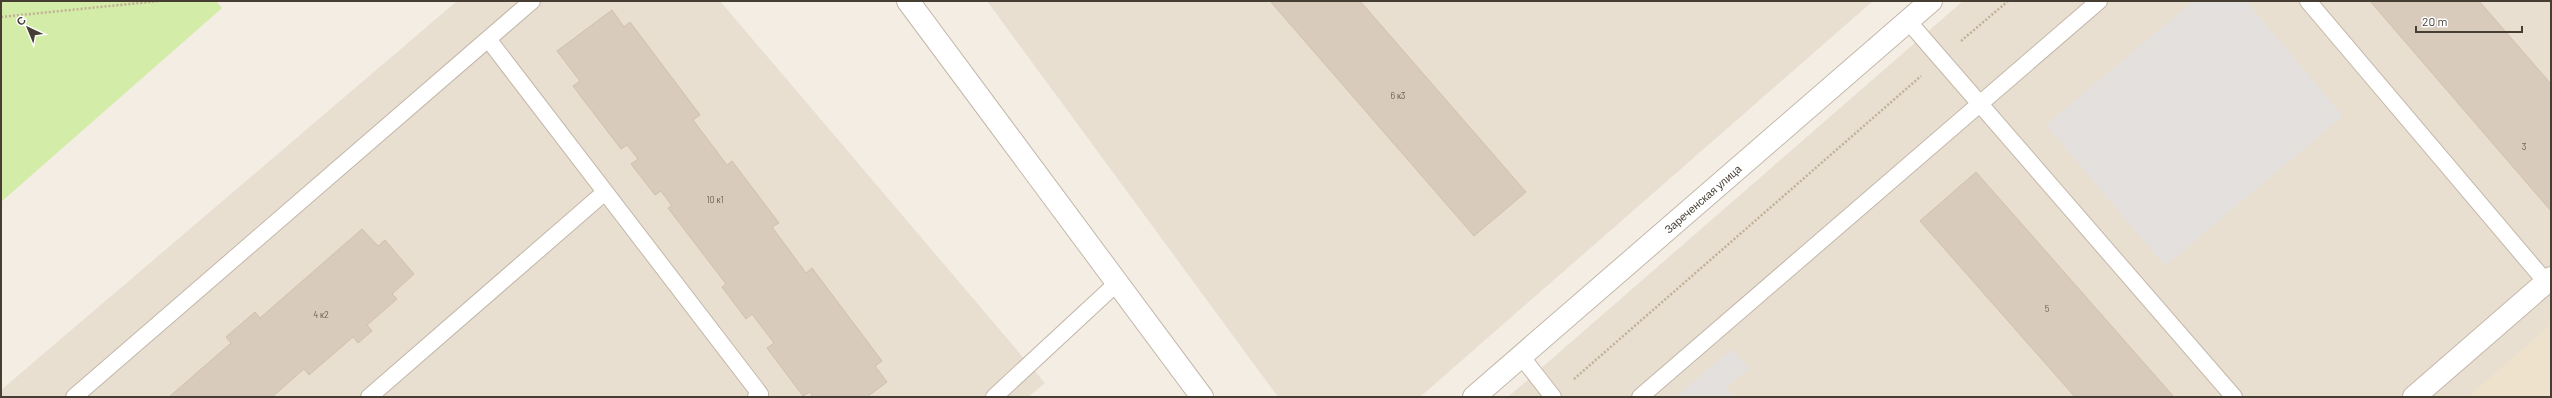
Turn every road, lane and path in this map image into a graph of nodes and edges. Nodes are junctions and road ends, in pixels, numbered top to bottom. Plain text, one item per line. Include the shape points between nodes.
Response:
1 (159, 1) edge
2 (532, 1) edge
3 (908, 1) edge
4 (1931, 1) edge
5 (2008, 1) edge
6 (2099, 1) edge
7 (2308, 1) edge
8 (1, 17) edge
9 (1908, 21) junction
10 (488, 39) junction
11 (1940, 59) junction
12 (1980, 104) junction
13 (605, 192) junction
14 (2548, 280) edge
15 (1117, 283) junction
16 (1521, 356) junction
17 (1571, 381) dead end
18 (760, 396) edge
19 (74, 397) edge
20 (369, 397) edge
21 (994, 397) edge
22 (1202, 397) edge
23 (1474, 397) edge
24 (1553, 397) edge
25 (1640, 397) edge
26 (2234, 397) edge
27 (2414, 397) edge

1 - 8 path
2 - 10 lane
3 - 15 street
4 - 9 street, Зареченская улица
5 - 11 path
6 - 12 lane
7 - 14 lane
9 - 11 lane
9 - 16 street, Зареченская улица
10 - 13 lane
10 - 19 lane
11 - 12 lane
11 - 17 path
12 - 25 lane
12 - 26 lane
13 - 18 lane
13 - 20 lane
14 - 27 street
15 - 21 lane
15 - 22 street
16 - 23 street, Зареченская улица
16 - 24 lane

